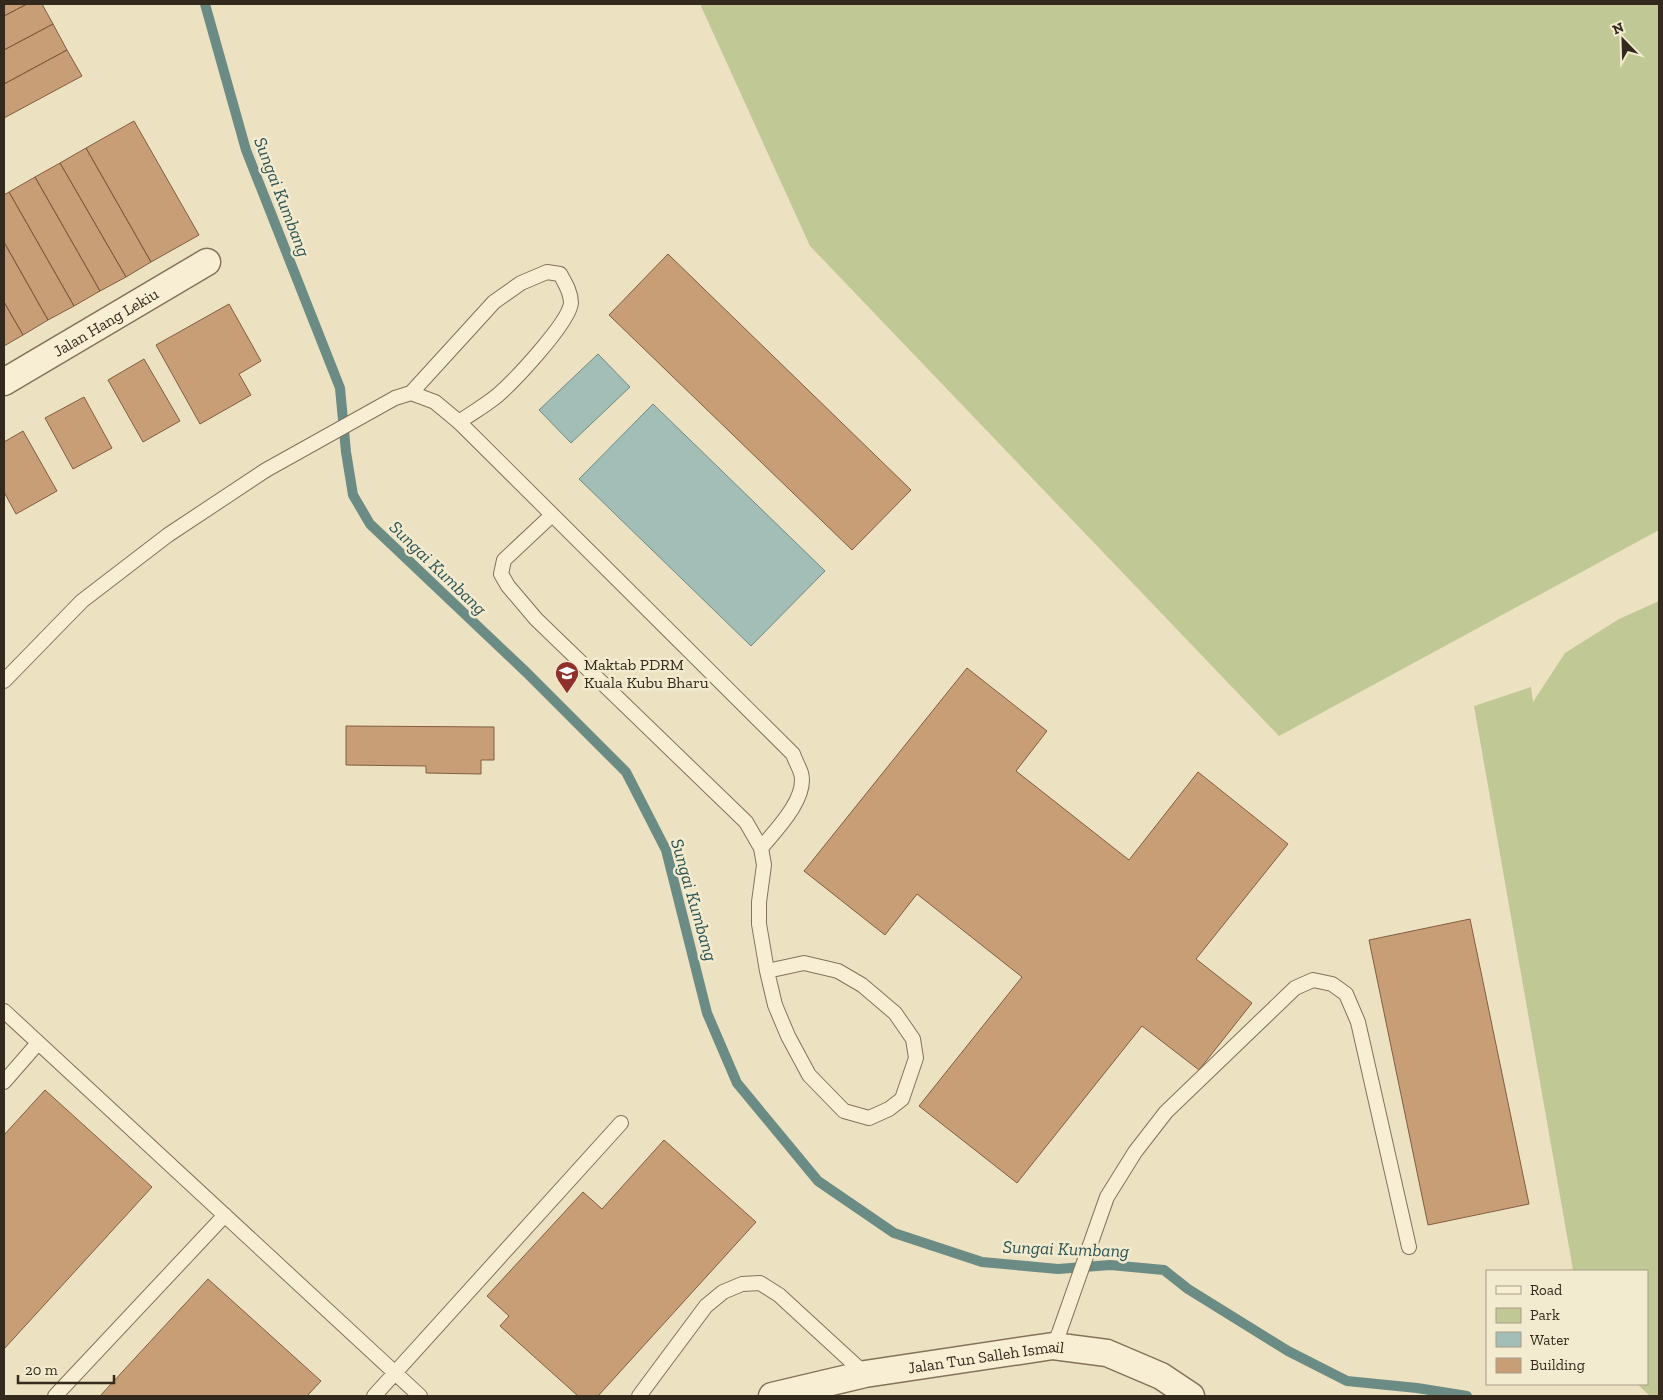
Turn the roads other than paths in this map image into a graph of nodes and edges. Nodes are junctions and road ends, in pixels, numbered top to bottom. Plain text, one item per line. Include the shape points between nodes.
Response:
1 (207, 262) dead end
2 (4, 382) edge
3 (410, 393) junction
4 (459, 422) junction
5 (552, 515) junction
6 (4, 681) edge
7 (761, 848) junction
8 (767, 971) junction
9 (4, 1011) edge
10 (38, 1043) junction
11 (4, 1082) edge
12 (621, 1123) dead end
13 (225, 1215) junction
14 (1409, 1247) dead end
15 (1056, 1339) junction
16 (396, 1373) junction
17 (865, 1374) junction
18 (55, 1396) edge
19 (374, 1396) edge
20 (420, 1396) edge
21 (639, 1396) edge
22 (772, 1396) edge
23 (1191, 1396) edge

1 - 2 street, Jalan Hang Lekiu
3 - 4 lane via 435,402
3 - 4 lane via 494,302 522,283 547,272 560,274 568,287 571,303 562,323 528,365 496,397
3 - 6 lane via 395,398 266,470 168,535 82,601
4 - 5 lane
5 - 7 lane via 793,754 802,774 800,794 786,818
5 - 7 lane via 504,560 501,574 508,586 536,619 746,822
7 - 8 lane via 764,865 759,924
8 - 8 lane via 788,1036 810,1075 844,1111 869,1118 902,1099 916,1058 912,1039 895,1013 862,984 838,971 804,963
9 - 10 lane
10 - 11 lane
10 - 13 lane
12 - 16 lane
13 - 16 lane
13 - 18 lane
14 - 15 lane via 1358,1022 1346,994 1332,984 1313,980 1295,988 1166,1112 1134,1152 1108,1197
15 - 17 street, Jalan Tun Salleh Ismail
15 - 23 street, Jalan Tun Salleh Ismail via 1107,1353 1161,1376
16 - 19 lane
16 - 20 lane
17 - 21 lane via 779,1295 760,1283 742,1284 722,1292 706,1306
17 - 22 street, Jalan Tun Salleh Ismail

